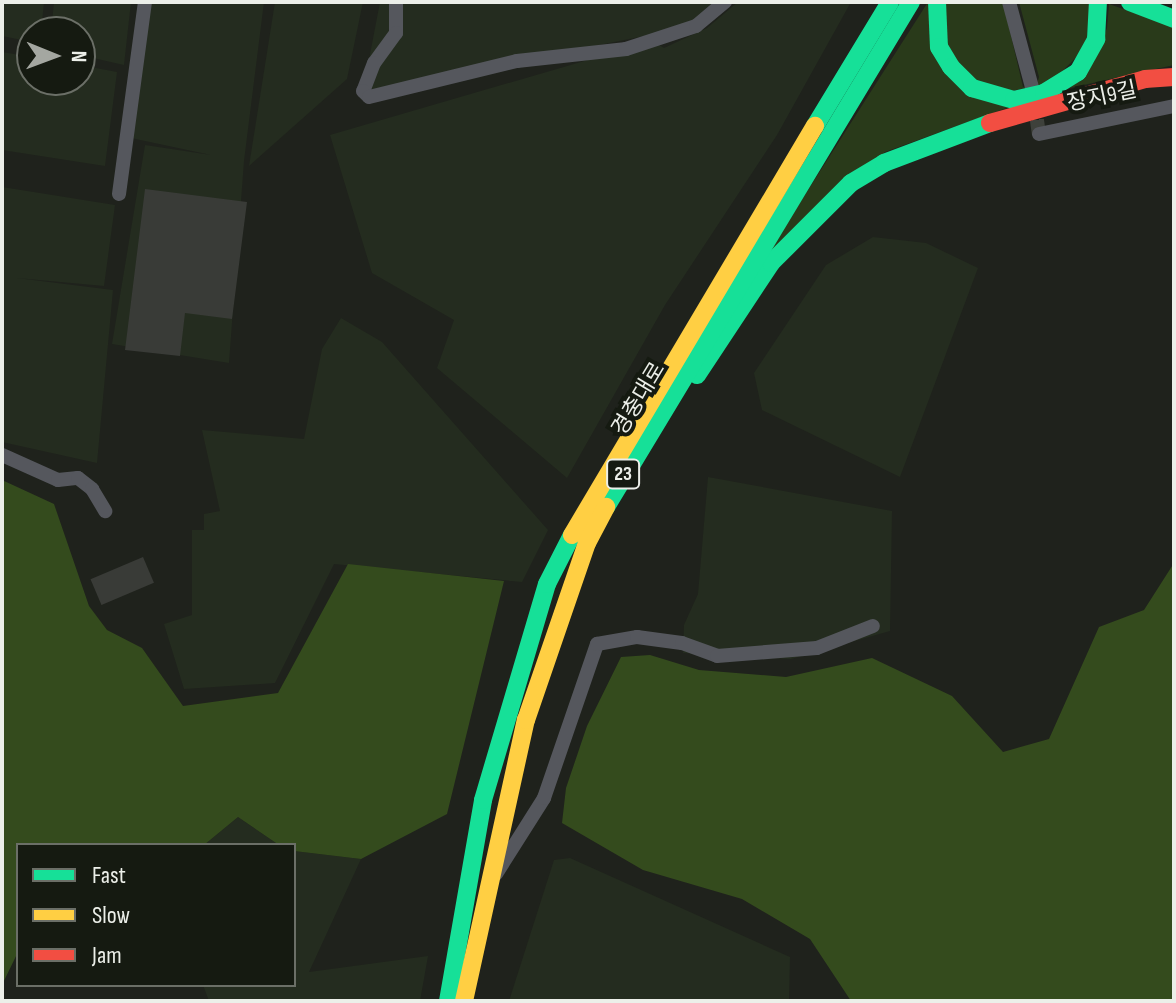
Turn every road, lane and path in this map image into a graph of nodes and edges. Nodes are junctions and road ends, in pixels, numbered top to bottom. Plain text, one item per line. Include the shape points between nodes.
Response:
1 (145, 2) edge
2 (396, 2) edge
3 (725, 2) edge
4 (876, 2) edge
5 (890, 2) edge
6 (911, 2) edge
7 (937, 2) edge
8 (1009, 2) edge
9 (1098, 2) edge
10 (1136, 4) edge
11 (1174, 19) edge
12 (1174, 77) edge
13 (1032, 87) tunnel mouth
14 (1174, 106) edge
15 (808, 133) junction
16 (1039, 134) dead end
17 (119, 194) dead end
18 (2, 455) edge
19 (105, 511) dead end
20 (587, 543) junction
21 (873, 626) dead end
22 (486, 892) junction
23 (448, 1001) edge
24 (464, 1001) edge

1 - 17 street
2 - 3 street via 396,33 374,63 363,91 369,97 517,61 626,49 696,26
4 - 15 main road
5 - 15 main road, 경충대로 / 23
6 - 20 main road, 경충대로 / 23 via 644,438
7 - 9 main road via 939,47 951,67 972,88 1014,100 1044,93 1078,72 1096,39
8 - 13 street
10 - 11 main road
12 - 20 main road via 1090,92 966,129 884,163 851,183 771,263
14 - 16 street, 장지9길
15 - 23 main road, 경충대로 / 23 via 594,492 547,584 483,800 462,893
18 - 19 street via 58,480 78,478
20 - 22 main road, 경충대로 / 23 via 526,720
21 - 22 street via 817,648 717,656 682,643 637,637 597,644 544,798
22 - 24 main road, 경충대로 / 23

